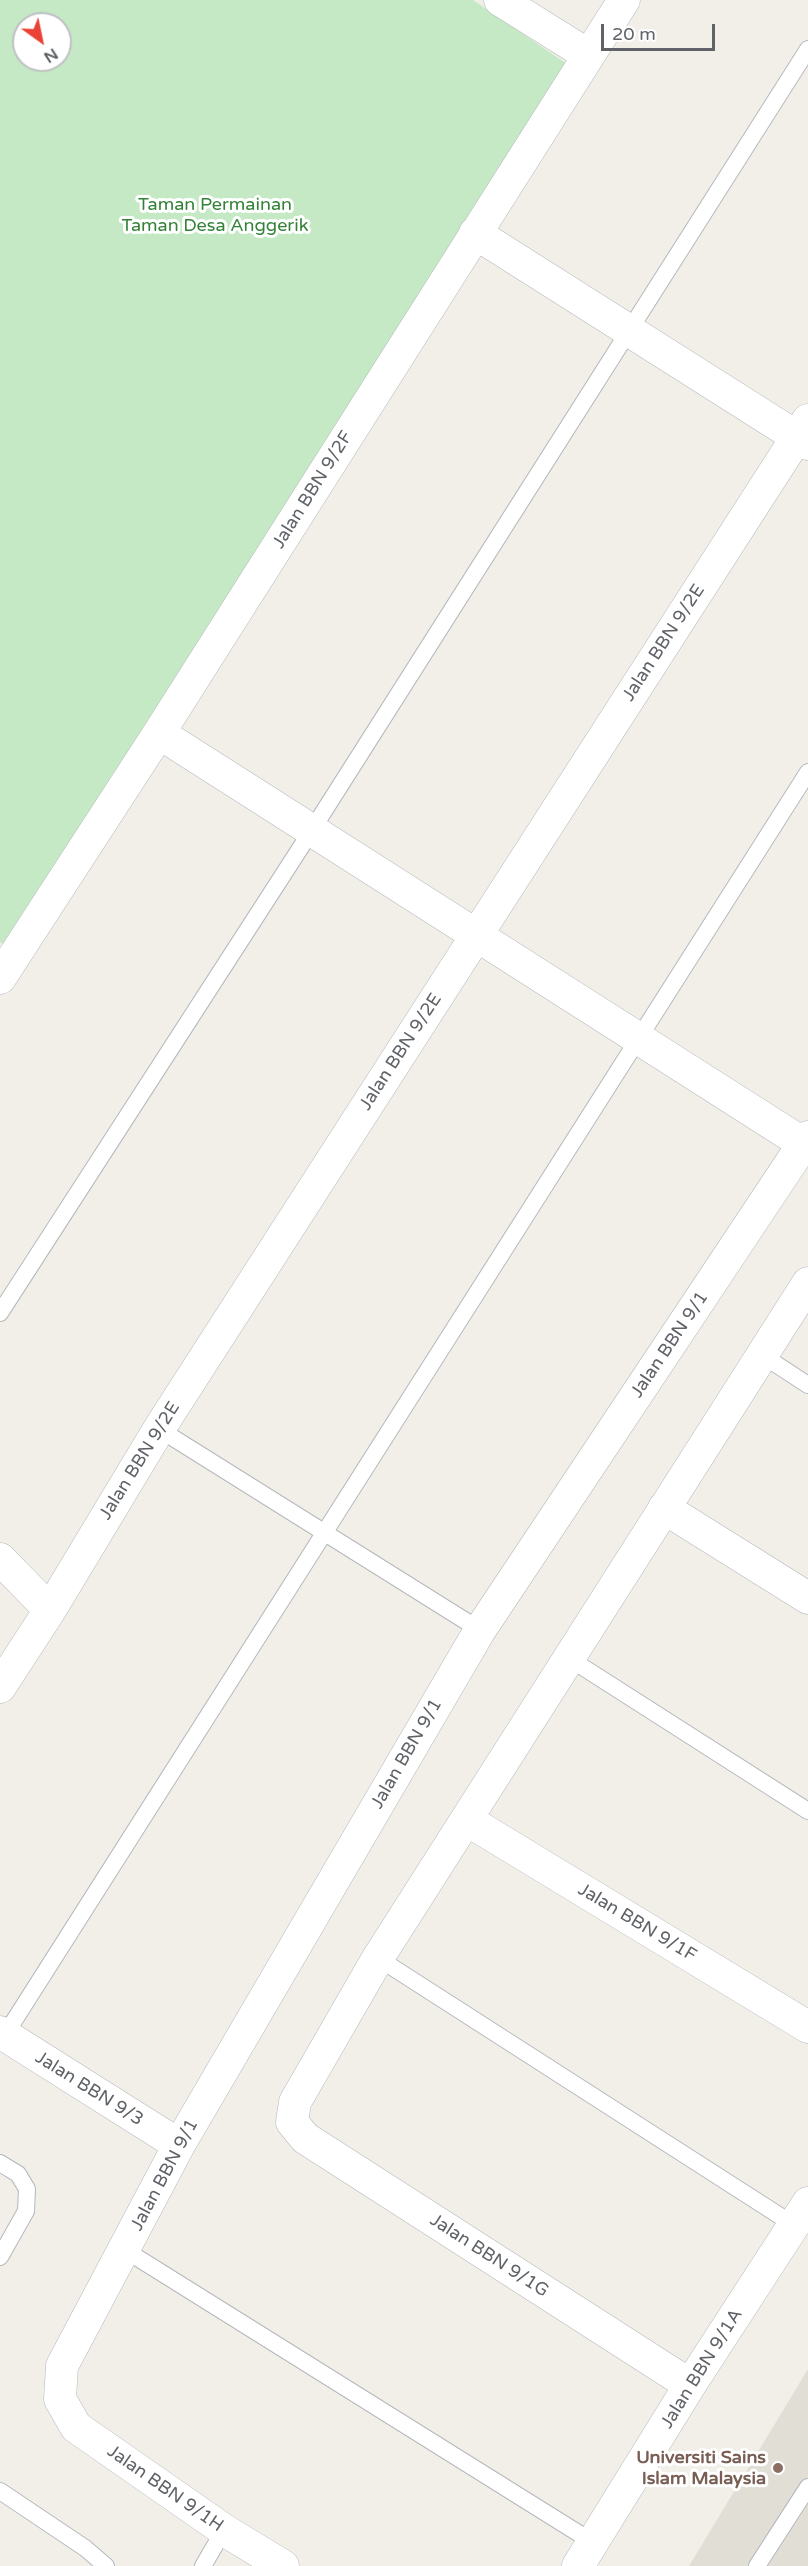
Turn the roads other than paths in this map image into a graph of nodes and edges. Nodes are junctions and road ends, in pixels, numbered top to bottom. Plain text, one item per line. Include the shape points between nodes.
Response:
1 (500, 0) edge
2 (624, 0) edge
3 (808, 49) edge
4 (588, 55) junction
5 (475, 233) junction
6 (629, 330) junction
7 (804, 433) edge
8 (159, 733) junction
9 (808, 772) edge
10 (312, 830) junction
11 (477, 934) junction
12 (3, 967) edge
13 (639, 1037) junction
14 (806, 1141) edge
15 (808, 1282) edge
16 (0, 1313) edge
17 (762, 1355) junction
18 (808, 1385) edge
19 (159, 1429) junction
20 (664, 1508) junction
21 (325, 1532) junction
22 (0, 1559) edge
23 (808, 1598) edge
24 (50, 1610) junction
25 (480, 1630) junction
26 (567, 1657) junction
27 (0, 1687) edge
28 (808, 1811) edge
29 (467, 1820) junction
30 (378, 1958) junction
31 (808, 2027) edge
32 (2, 2034) edge
33 (179, 2145) junction
34 (0, 2163) edge
35 (801, 2214) edge
36 (125, 2250) junction
37 (0, 2257) edge
38 (690, 2385) junction
39 (60, 2398) joint
40 (808, 2487) edge
41 (0, 2491) edge
42 (224, 2530) junction
43 (586, 2554) edge
44 (106, 2566) edge
45 (202, 2566) edge
46 (282, 2566) edge
47 (757, 2566) edge

1 - 4 street
2 - 4 street, Jalan BBN 9/2F
3 - 6 lane
4 - 5 street, Jalan BBN 9/2F
5 - 6 street
5 - 8 street, Jalan BBN 9/2F
6 - 7 street
6 - 10 lane
7 - 11 street, Jalan BBN 9/2E
8 - 10 street
8 - 12 street, Jalan BBN 9/2F
9 - 13 lane
10 - 11 street
10 - 16 lane
11 - 13 street
11 - 19 street, Jalan BBN 9/2E
13 - 14 street
13 - 21 lane
14 - 25 street, Jalan BBN 9/1
15 - 17 street
17 - 18 lane
17 - 20 street
19 - 21 lane
19 - 24 street, Jalan BBN 9/2E
20 - 23 street
20 - 26 street
21 - 25 lane
21 - 32 lane
22 - 24 street
24 - 27 street, Jalan BBN 9/2E
25 - 33 street, Jalan BBN 9/1
26 - 28 lane
26 - 29 street
29 - 30 street
29 - 31 street, Jalan BBN 9/1F
30 - 35 lane
30 - 38 street, Jalan BBN 9/1G via 295,2102 292,2122 305,2138
32 - 33 street, Jalan BBN 9/3
33 - 36 street, Jalan BBN 9/1
34 - 37 lane via 18,2174 27,2189 26,2211
35 - 38 street, Jalan BBN 9/1A
36 - 39 street, Jalan BBN 9/1 via 62,2366
36 - 43 lane
38 - 43 street, Jalan BBN 9/1A
39 - 42 street, Jalan BBN 9/1H via 76,2427
40 - 47 lane
41 - 44 lane
42 - 45 lane
42 - 46 street, Jalan BBN 9/1H

